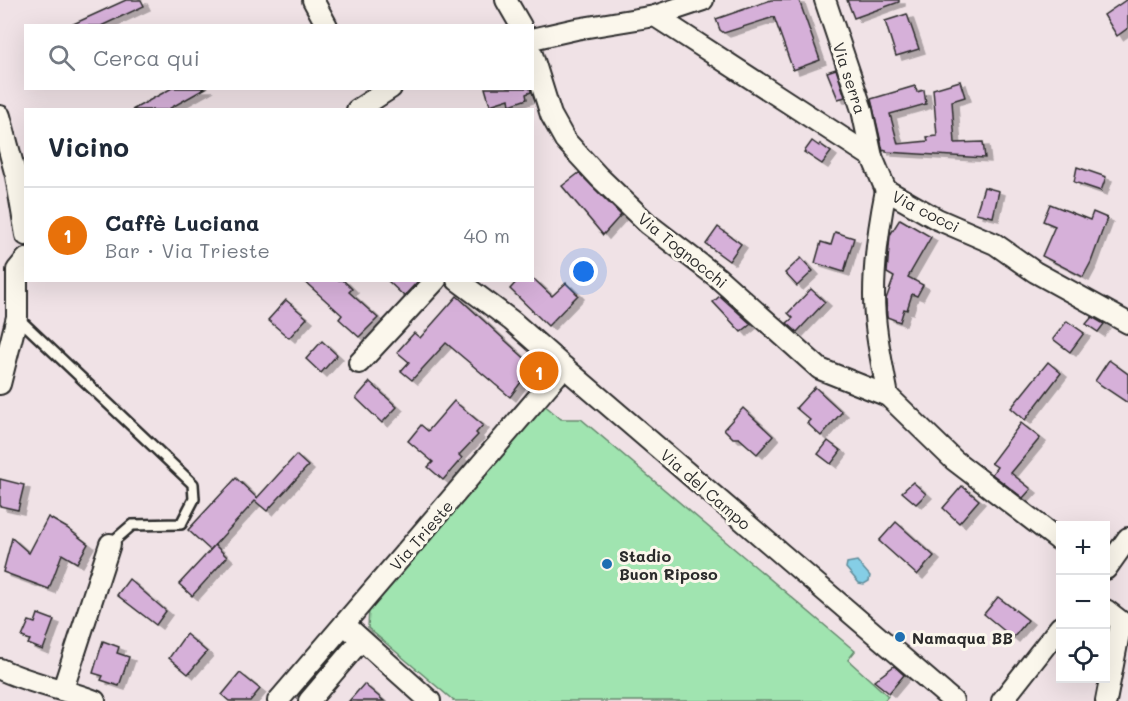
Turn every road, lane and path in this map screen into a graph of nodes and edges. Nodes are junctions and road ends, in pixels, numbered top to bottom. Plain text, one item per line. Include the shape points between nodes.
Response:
1 (313, 0) edge
2 (506, 0) edge
3 (703, 0) edge
4 (825, 0) edge
5 (656, 16) junction
6 (326, 24) edge
7 (520, 24) edge
8 (534, 39) edge
9 (534, 61) edge
10 (386, 90) edge
11 (363, 100) edge
12 (0, 116) edge
13 (872, 157) junction
14 (886, 190) junction
15 (24, 223) edge
16 (17, 267) edge
17 (434, 282) edge
18 (460, 282) edge
19 (17, 317) junction
20 (1128, 323) edge
21 (359, 363) dead end
22 (564, 367) junction
23 (0, 384) edge
24 (888, 396) junction
25 (1056, 538) edge
26 (1128, 538) edge
27 (110, 544) joint
28 (1110, 563) edge
29 (1110, 613) edge
30 (344, 624) junction
31 (1124, 625) edge
32 (1058, 629) edge
33 (361, 640) junction
34 (0, 669) edge
35 (63, 689) junction
36 (95, 701) edge
37 (278, 701) edge
38 (309, 701) edge
39 (429, 701) edge
40 (953, 701) edge
41 (1002, 701) edge
42 (1106, 701) edge

1 - 6 street
2 - 7 street
3 - 5 street
4 - 13 street, Via serra via 862,110
5 - 8 street
5 - 13 street
9 - 24 street, Via Tognocchi via 550,115 565,140 648,224 717,277 820,369
10 - 11 street
12 - 15 street
13 - 14 street, Via cocci
14 - 20 street, Via cocci via 937,219 996,244 1035,272
14 - 24 street via 878,232 874,297
16 - 19 street
17 - 21 street
18 - 22 street, Via del Campo
19 - 23 street
19 - 27 lane via 193,484 194,499 181,524 132,525
22 - 30 street, Via Trieste
22 - 40 street, Via del Campo
24 - 25 street, Via Tognocchi via 954,460
26 - 28 street
27 - 35 street
29 - 31 street
30 - 33 street
30 - 37 street, Via Trieste
31 - 42 street
32 - 41 street
33 - 38 street
33 - 39 street
34 - 35 street via 23,680
35 - 36 street

